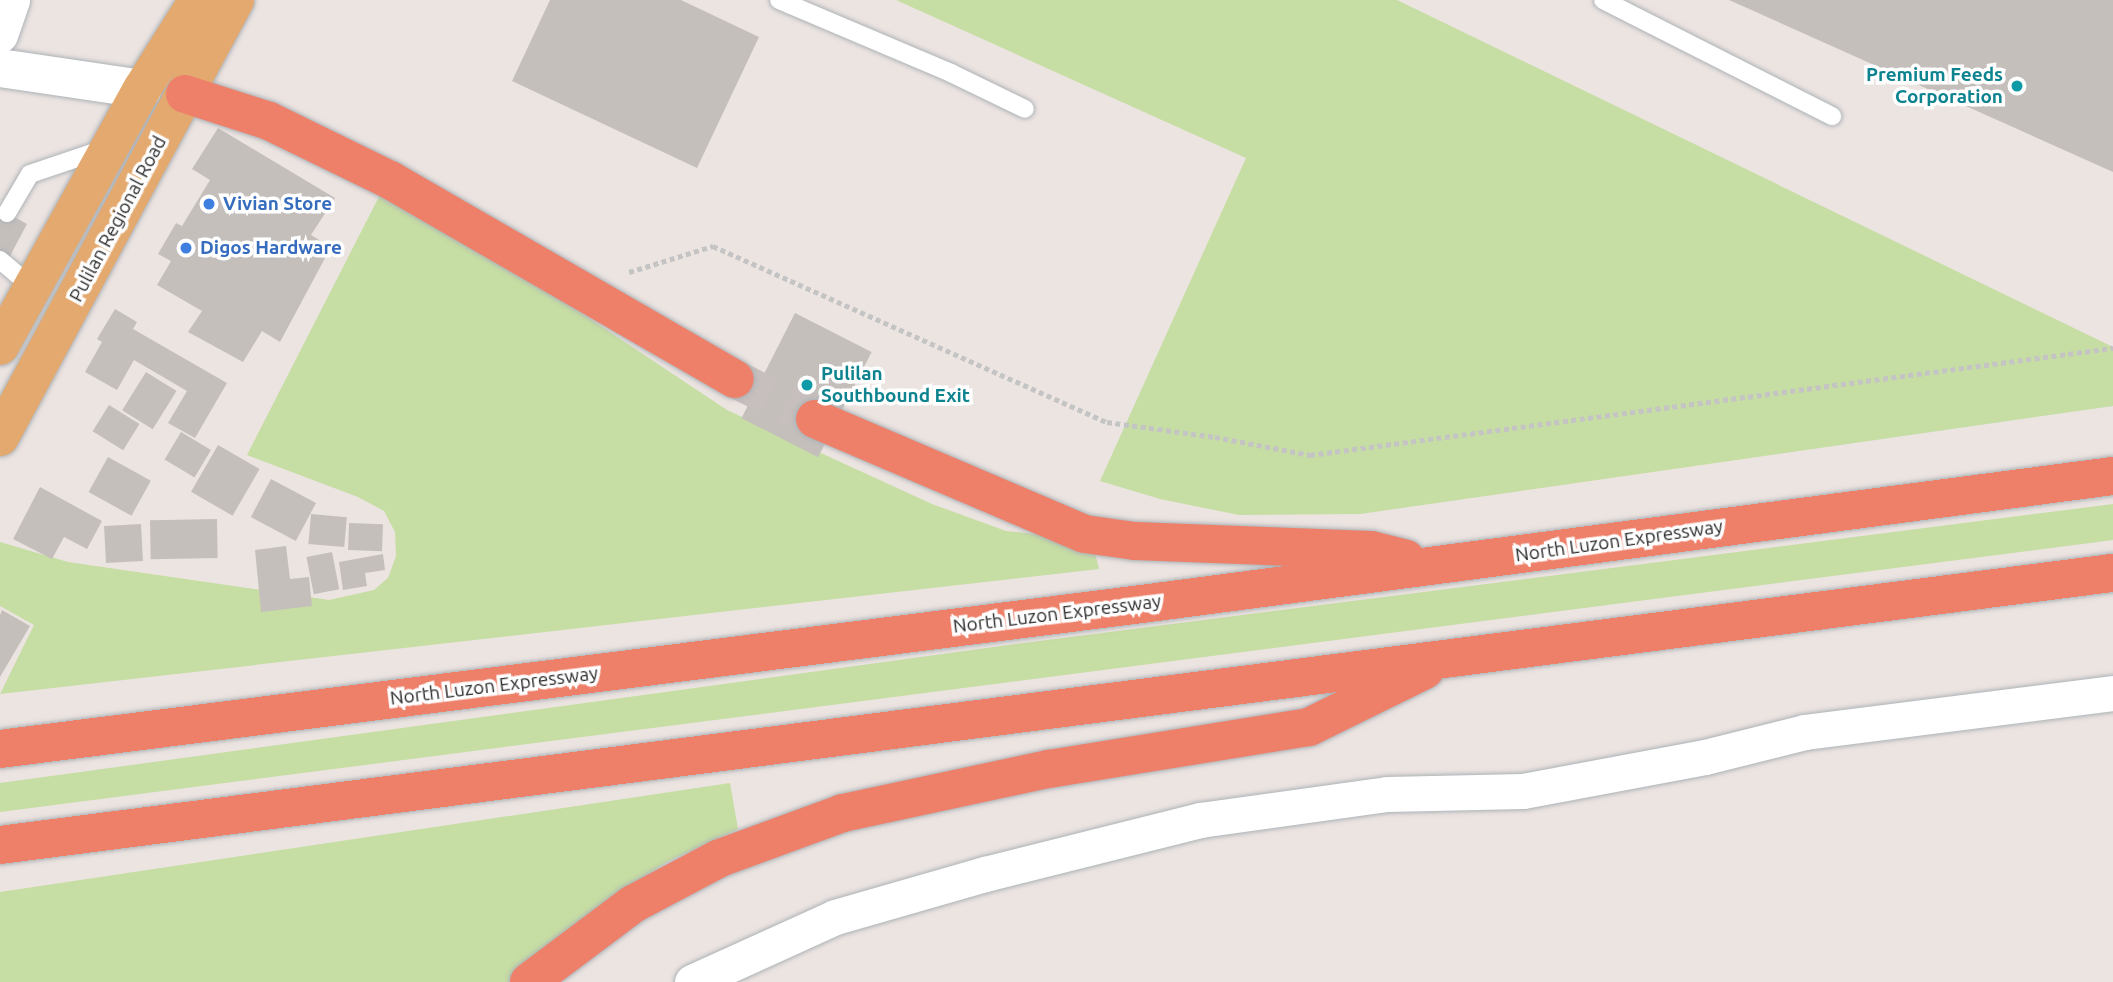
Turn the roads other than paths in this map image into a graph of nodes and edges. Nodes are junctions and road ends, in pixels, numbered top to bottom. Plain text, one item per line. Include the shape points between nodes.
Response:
1 (12, 0) edge
2 (198, 0) edge
3 (235, 0) edge
4 (779, 0) edge
5 (1604, 0) edge
6 (0, 36) edge
7 (0, 68) edge
8 (142, 89) junction
9 (186, 94) junction
10 (1025, 109) dead end
11 (1832, 116) dead end
12 (111, 147) junction
13 (7, 213) dead end
14 (0, 260) edge
15 (32, 287) junction
16 (0, 346) edge
17 (735, 379) tunnel mouth
18 (815, 419) tunnel mouth
19 (0, 438) edge
20 (2113, 476) edge
21 (1432, 566) junction
22 (2113, 573) edge
23 (1455, 656) junction
24 (2113, 693) edge
25 (0, 748) edge
26 (0, 845) edge
27 (528, 982) edge
28 (692, 982) edge

1 - 6 street
2 - 8 main road, Pulilan Regional Road
3 - 9 main road, Pulilan Regional Road
4 - 10 lane
5 - 11 lane
7 - 8 street
8 - 9 main road
8 - 12 main road, Pulilan Regional Road
9 - 17 highway via 270,121 390,180
9 - 19 main road, Pulilan Regional Road
12 - 13 lane via 30,174
12 - 15 main road, Pulilan Regional Road
14 - 15 lane
15 - 16 main road, Pulilan Regional Road
18 - 21 highway via 1085,534 1135,541 1371,550
20 - 21 highway, North Luzon Expressway
21 - 25 highway, North Luzon Expressway
22 - 23 highway
23 - 26 highway
23 - 27 highway via 1309,727 1049,769 843,813 720,858 633,904
24 - 28 street via 1804,732 1705,757 1523,791 1387,794 1200,820 985,874 835,918

